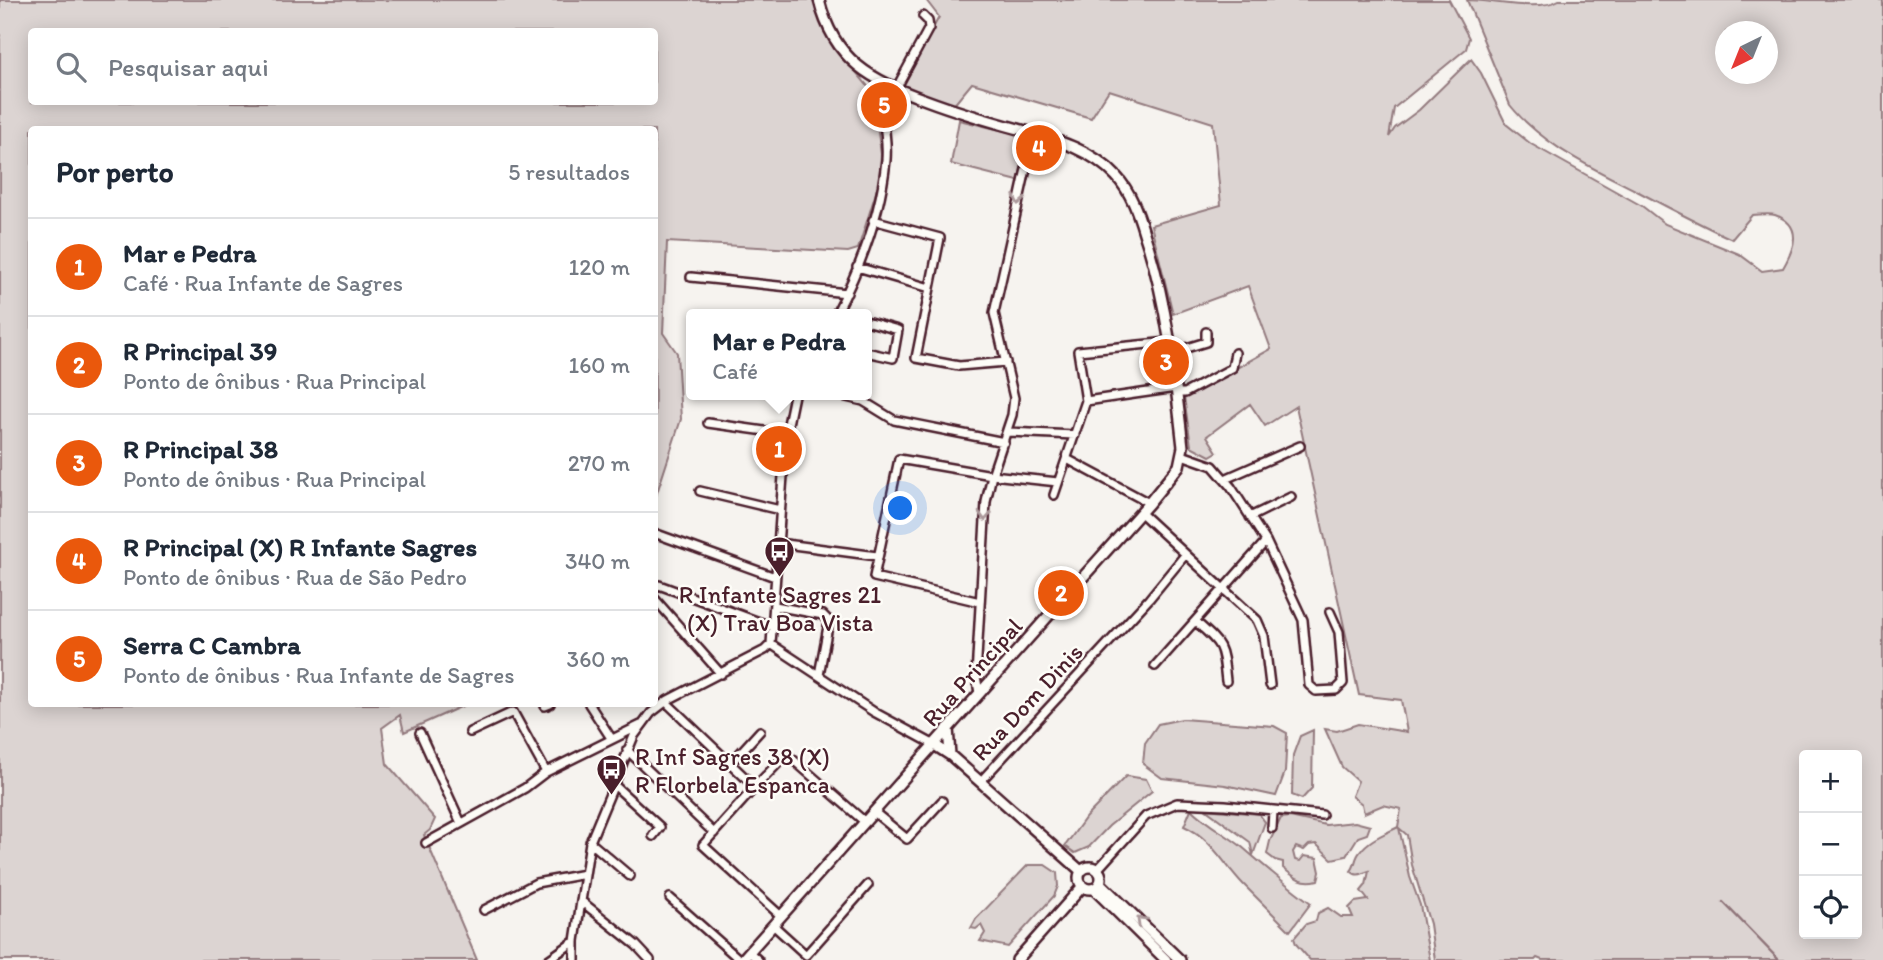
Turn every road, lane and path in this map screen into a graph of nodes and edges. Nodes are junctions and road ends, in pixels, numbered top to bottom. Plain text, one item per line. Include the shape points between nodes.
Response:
1 (819, 0) edge
2 (923, 16) dead end
3 (877, 80) junction
4 (896, 89) junction
5 (1034, 133) junction
6 (873, 220) junction
7 (857, 267) junction
8 (691, 277) dead end
9 (930, 288) junction
10 (847, 293) junction
11 (841, 309) edge
12 (872, 323) edge
13 (1206, 332) dead end
14 (1169, 342) junction
15 (872, 353) edge
16 (1170, 353) junction
17 (1235, 353) dead end
18 (1006, 362) junction
19 (1176, 391) junction
20 (793, 400) edge
21 (859, 400) edge
22 (1086, 401) junction
23 (708, 423) dead end
24 (1008, 432) junction
25 (786, 434) junction
26 (1074, 435) junction
27 (1004, 442) junction
28 (1300, 446) dead end
29 (1182, 455) junction
30 (1067, 459) junction
31 (992, 475) junction
32 (1225, 480) junction
33 (1058, 482) junction
34 (700, 491) dead end
35 (1054, 495) dead end
36 (1291, 497) dead end
37 (1149, 503) junction
38 (780, 510) junction
39 (1141, 513) junction
40 (1250, 517) junction
41 (658, 534) edge
42 (1266, 541) junction
43 (778, 543) junction
44 (1185, 555) junction
45 (877, 556) junction
46 (775, 577) junction
47 (658, 586) edge
48 (1223, 590) junction
49 (980, 602) junction
50 (658, 603) edge
51 (775, 606) junction
52 (1330, 612) dead end
53 (1195, 621) junction
54 (773, 627) junction
55 (771, 644) junction
56 (1156, 666) dead end
57 (721, 674) junction
58 (819, 675) junction
59 (1226, 681) dead end
60 (1270, 685) dead end
61 (979, 693) junction
62 (666, 702) junction
63 (591, 707) edge
64 (641, 725) junction
65 (948, 728) junction
66 (760, 731) dead end
67 (470, 732) dead end
68 (420, 733) dead end
69 (611, 738) junction
70 (933, 744) junction
71 (627, 750) junction
72 (950, 755) junction
73 (730, 764) junction
74 (546, 772) junction
75 (980, 782) junction
76 (613, 785) junction
77 (755, 788) junction
78 (942, 801) dead end
79 (1273, 811) junction
80 (874, 812) junction
81 (1322, 815) dead end
82 (865, 822) junction
83 (461, 823) junction
84 (1272, 828) dead end
85 (713, 833) junction
86 (653, 836) dead end
87 (590, 842) junction
88 (426, 843) dead end
89 (1097, 870) junction
90 (1081, 871) junction
91 (585, 874) junction
92 (630, 876) dead end
93 (868, 885) dead end
94 (1097, 886) junction
95 (1082, 887) junction
96 (670, 898) dead end
97 (581, 901) junction
98 (484, 910) dead end
99 (781, 916) junction
100 (773, 925) junction
101 (575, 941) junction
102 (749, 952) junction
103 (557, 955) junction
104 (548, 960) edge
105 (567, 960) edge
106 (575, 960) edge
107 (650, 960) edge
108 (741, 960) edge
109 (758, 960) edge
110 (1017, 960) edge
111 (1166, 960) edge
112 (1180, 960) edge

1 - 3 street via 837,43
2 - 4 street via 929,28
3 - 4 street
3 - 6 street via 886,158
4 - 5 street via 962,114
5 - 14 street via 1074,145 1096,159 1132,198 1158,275
5 -> 18 street via 994,313
6 - 7 street
6 - 9 street via 940,238
7 - 9 street
7 - 10 street
8 - 10 street
9 - 18 street via 916,358 959,366
10 - 11 street
12 - 15 street via 898,330 893,358
13 - 16 street via 1206,342
14 - 16 street
14 - 22 street via 1078,351
16 - 19 street
17 - 19 street via 1232,368 1185,393
18 - 24 street via 1014,398
19 - 22 street
19 - 29 street
20 - 25 street
21 - 27 street via 894,419
22 - 26 street
23 - 25 street
24 - 26 street
24 - 27 street
25 - 38 street
26 - 30 street
27 - 31 street
28 - 32 street
29 - 32 street via 1213,466
29 - 37 street, Rua Principal via 1179,466
30 - 33 street
30 - 37 street
31 - 33 street
31 - 45 street via 899,459
31 -> 49 street
32 - 40 street
33 - 35 street
34 - 38 street
36 - 40 street
37 - 39 street, Rua Principal
38 - 43 street
39 - 44 street
39 - 61 street, Rua Principal
40 - 42 street
41 - 46 street
42 - 48 street
42 - 52 street via 1303,620 1309,685 1316,691 1336,690 1343,683 1339,632
43 - 45 street
43 - 46 street
44 - 48 street
44 - 75 street, Rua Dom Dinis
45 - 49 street via 874,577
46 - 51 street
47 - 54 street
48 - 53 street
48 - 60 street via 1256,620 1264,636
49 - 61 street
50 - 57 street
51 - 54 street
51 - 58 street via 823,615 829,621
53 - 56 street
53 - 59 street via 1223,651
54 - 55 street
55 - 57 street
55 - 58 street
57 - 62 street
58 - 70 street
61 - 65 street, Rua Principal
62 - 64 street
62 - 73 street
63 - 69 street
64 - 69 street
64 - 71 street
65 - 70 street, Rua Principal
65 - 72 street
66 - 73 street
67 - 74 street via 513,712
68 - 83 street
69 - 74 street
70 - 72 street
70 - 80 street, Rua Principal
71 - 76 street
71 - 85 street
72 - 75 street
73 - 77 street
74 - 83 street
75 - 90 street
76 - 86 street via 660,827
76 - 87 street
77 - 82 street via 783,758 790,757
77 - 85 street
78 - 80 street via 906,839
79 - 81 street
79 - 84 street
79 - 89 street via 1177,803 1146,816
80 - 82 street, Rua Principal
82 - 99 street, Rua Principal
83 - 88 street
85 - 99 street via 703,845
87 - 91 street
87 - 92 street
89 - 90 street
89 - 94 street
90 - 95 street
91 - 97 street
91 - 98 street via 536,883
93 - 100 street via 806,954
94 - 95 street
94 - 111 street
112 -> 94 street
95 - 110 street
96 - 108 street
97 - 101 street
97 - 107 street
99 - 100 street, Rua Principal
100 - 102 street, Rua Principal
101 - 103 street
101 - 106 street
102 - 108 street, Rua Principal
102 - 109 street
103 - 104 street
103 - 105 street

